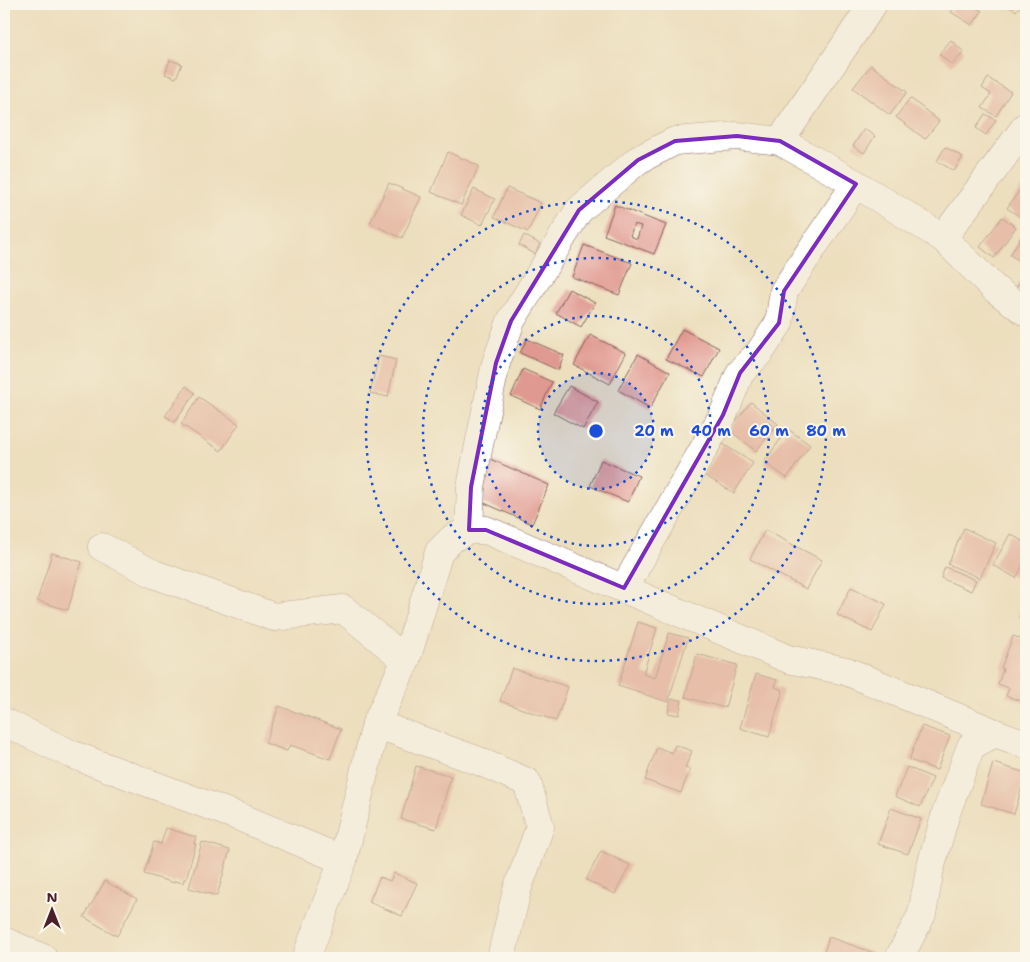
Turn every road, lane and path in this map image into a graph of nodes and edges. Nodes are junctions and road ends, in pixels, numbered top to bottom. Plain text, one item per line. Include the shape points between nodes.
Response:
1 (873, 4) edge
2 (1026, 126) edge
3 (780, 141) junction
4 (856, 184) junction
5 (944, 238) junction
6 (1026, 312) edge
7 (469, 530) junction
8 (102, 546) dead end
9 (624, 588) junction
10 (406, 660) junction
11 (4, 722) edge
12 (376, 724) junction
13 (995, 733) junction
14 (1026, 744) edge
15 (343, 860) junction
16 (4, 942) edge
17 (43, 958) edge
18 (306, 958) edge
19 (501, 958) edge
20 (899, 958) edge

1 - 3 street
2 - 5 street
3 - 4 street
3 - 7 street via 737,136 675,141 638,160 579,210 511,321 496,363 471,487
4 - 5 street
4 - 9 street via 784,291 779,322 760,352 740,374 723,416
5 - 6 street via 995,288
7 - 9 street via 486,530
7 - 10 street via 453,538 439,552
8 - 10 street via 154,574 274,618 343,609
9 - 13 street via 788,659 846,671
10 - 12 street
11 - 15 street via 71,754
12 - 15 street
12 - 19 street via 527,782 540,827 517,890
13 - 14 street
13 - 20 street via 971,746 946,813 930,869 922,914
15 - 18 street
16 - 17 street

